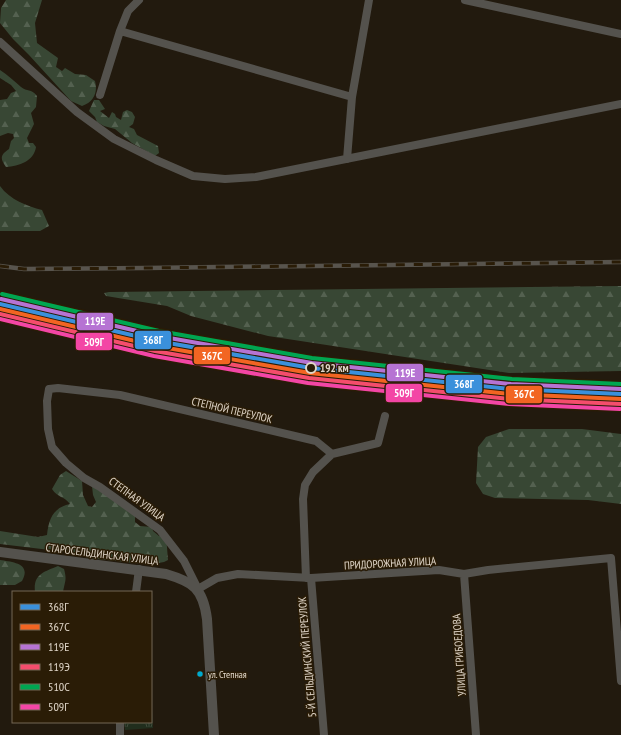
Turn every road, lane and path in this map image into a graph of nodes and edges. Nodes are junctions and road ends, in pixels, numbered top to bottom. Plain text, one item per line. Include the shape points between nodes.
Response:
1 (139, 0) edge
2 (369, 0) edge
3 (465, 0) edge
4 (120, 31) junction
5 (621, 34) edge
6 (0, 42) edge
7 (100, 95) dead end
8 (352, 97) junction
9 (621, 104) edge
10 (347, 159) junction
11 (49, 389) joint
12 (385, 416) dead end
13 (332, 454) junction
14 (0, 552) edge
15 (138, 569) junction
16 (464, 574) junction
17 (308, 578) junction
18 (198, 589) junction
19 (136, 591) edge
20 (621, 681) edge
21 (120, 723) edge
22 (120, 735) edge
23 (214, 735) edge
24 (324, 735) edge
25 (476, 735) edge

1 - 4 street via 128,11
2 - 8 street
3 - 5 street
4 - 7 street
4 - 8 street
6 - 10 street via 77,112 114,140 193,176 225,179 256,177
8 - 10 street
9 - 10 street
11 - 13 street, СТЕПНОЙ ПЕРЕУЛОК via 120,395 160,404 316,441
11 - 18 street, СТЕПНАЯ УЛИЦА via 48,429 52,447 84,478 160,530 184,561
12 - 13 street via 378,442
13 - 17 street, 5-Й СЕЛЬДИНСКИЙ ПЕРЕУЛОК via 313,472 305,485 303,499
14 - 15 street, СТАРОСЕЛЬДИНСКАЯ УЛИЦА
15 - 18 street, СТАРОСЕЛЬДИНСКАЯ УЛИЦА via 183,579
15 - 19 street
16 - 17 street, ПРИДОРОЖНАЯ УЛИЦА via 439,570
16 - 20 street, ПРИДОРОЖНАЯ УЛИЦА via 610,558
16 - 25 street, УЛИЦА ГРИБОЕДОВА
17 - 18 street, ПРИДОРОЖНАЯ УЛИЦА via 238,574 218,578
17 - 24 street, 5-Й СЕЛЬДИНСКИЙ ПЕРЕУЛОК
18 - 23 street, СТЕПНАЯ УЛИЦА via 207,619
21 - 22 street

